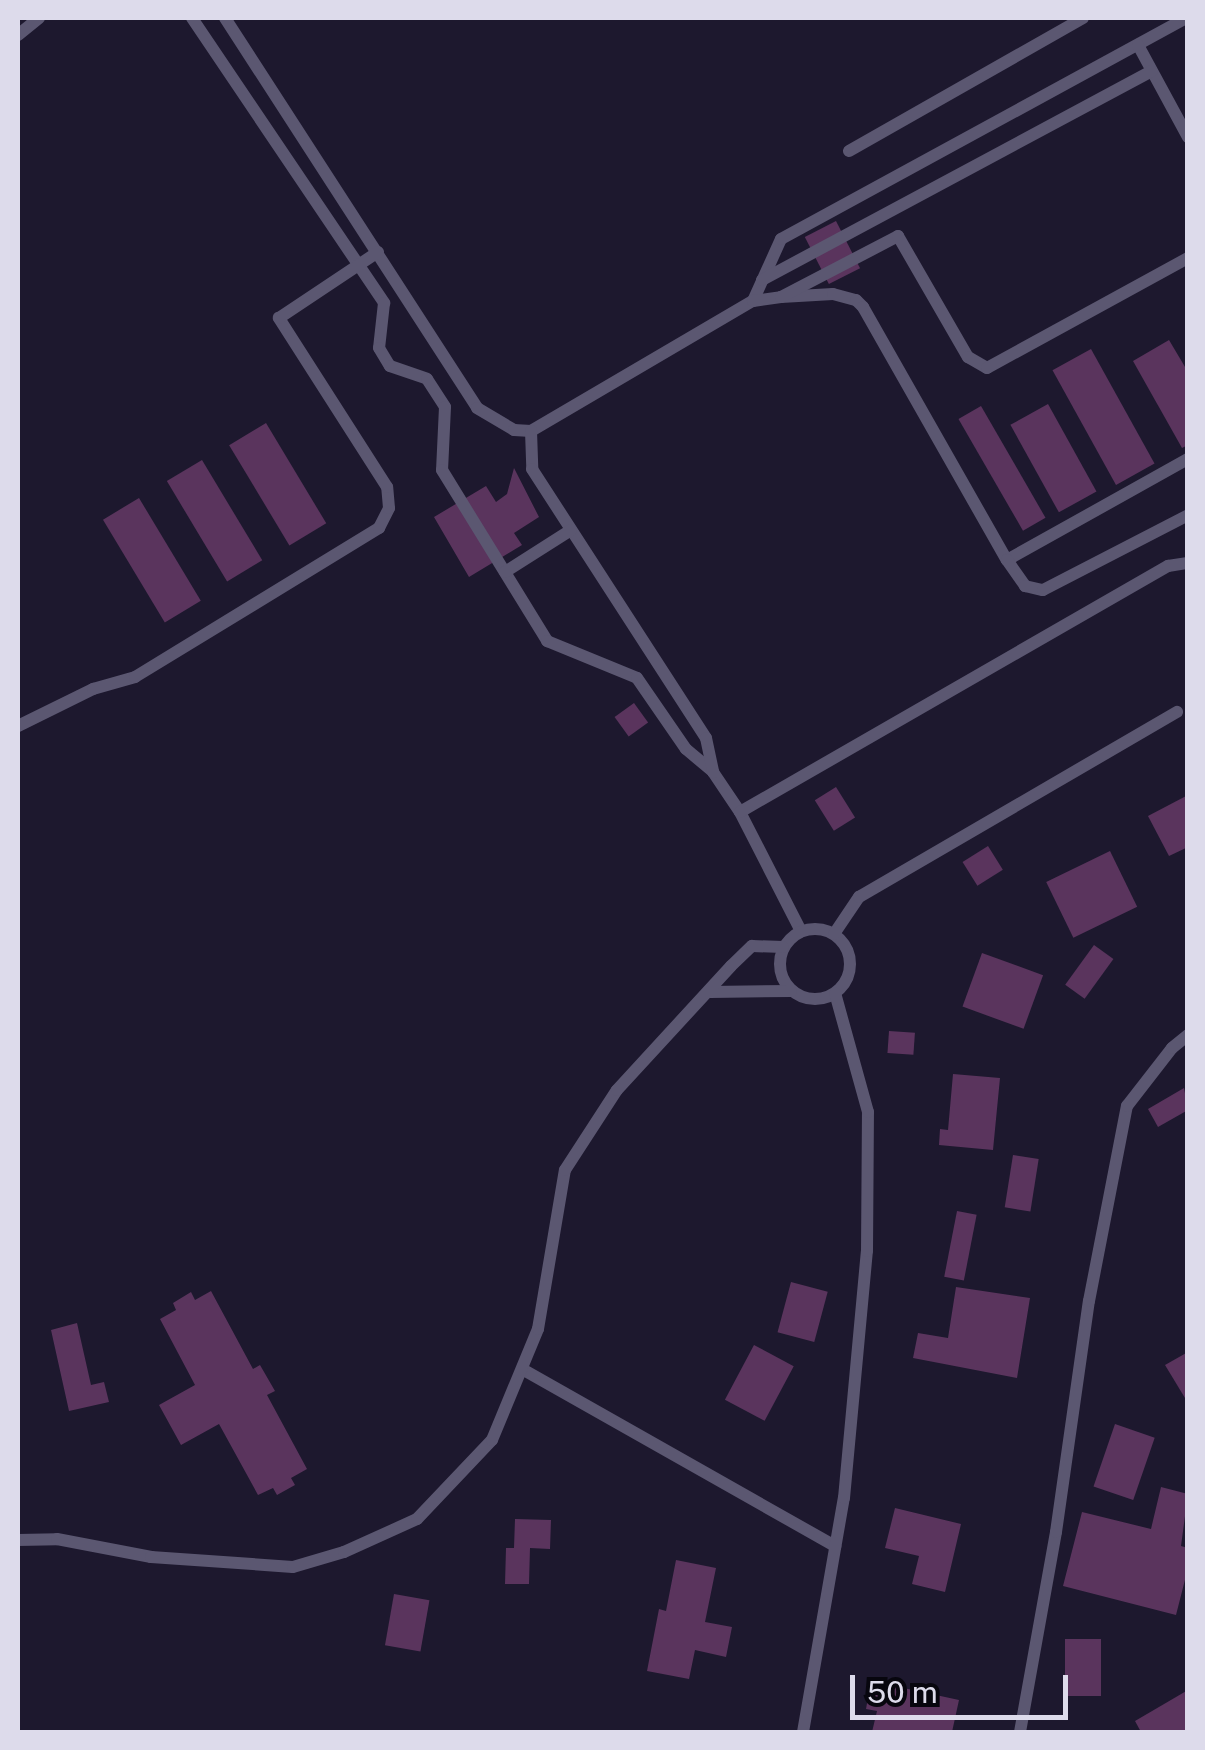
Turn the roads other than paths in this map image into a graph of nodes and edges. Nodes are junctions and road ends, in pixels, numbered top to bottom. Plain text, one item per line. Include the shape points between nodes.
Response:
1 (39, 18) edge
2 (192, 18) edge
3 (225, 18) edge
4 (1083, 18) edge
5 (1187, 18) edge
6 (18, 35) edge
7 (1138, 46) junction
8 (1150, 71) junction
9 (1010, 116) junction
10 (1188, 138) edge
11 (848, 151) dead end
12 (1002, 152) junction
13 (378, 252) junction
14 (1188, 258) edge
15 (360, 264) junction
16 (762, 280) junction
17 (781, 297) junction
18 (754, 301) junction
19 (531, 431) junction
20 (1188, 460) edge
21 (1188, 515) edge
22 (571, 530) junction
23 (1007, 560) junction
24 (1188, 563) edge
25 (505, 572) junction
26 (1177, 712) dead end
27 (18, 726) edge
28 (713, 772) junction
29 (740, 812) junction
30 (801, 932) junction
31 (834, 934) junction
32 (783, 947) junction
33 (792, 991) junction
34 (710, 992) junction
35 (836, 993) junction
36 (1188, 1036) edge
37 (522, 1369) junction
38 (18, 1540) edge
39 (836, 1546) junction
40 (803, 1732) edge
41 (1020, 1732) edge

1 - 6 lane
2 - 15 lane
3 - 13 lane
4 - 11 lane
5 - 7 lane
7 - 8 lane
7 - 9 lane
8 - 10 lane
8 - 12 lane
9 - 12 lane
9 - 16 lane via 781,239
12 - 16 lane
13 - 15 lane
13 - 19 lane via 477,408 504,425
14 - 17 lane via 987,368 968,357 898,236
15 - 25 lane via 384,303 379,348 390,366 428,379 445,407 442,470
15 - 27 lane via 279,318 386,486 390,498 379,528 135,677 93,689
16 - 18 lane
17 - 18 lane
17 - 23 lane via 833,294 856,300
18 - 19 lane
19 - 22 lane via 532,469
20 - 23 lane
21 - 23 lane via 1044,590 1025,586
22 - 25 lane
22 - 28 lane via 706,738
24 - 29 lane via 1168,566
25 - 28 lane via 547,641 637,678 686,749
26 - 31 lane via 859,898
28 - 29 lane
29 - 30 lane
30 - 31 lane
30 - 32 lane
31 - 35 lane via 850,963
32 - 33 lane via 780,970
32 - 34 lane via 752,946
33 - 34 lane
33 - 35 lane via 813,1000
34 - 37 lane via 616,1090 565,1170 538,1330
35 - 39 lane via 868,1112 868,1251
36 - 41 lane via 1127,1106
37 - 38 lane via 492,1440 417,1519 344,1552 292,1567
37 - 39 lane
39 - 40 lane

